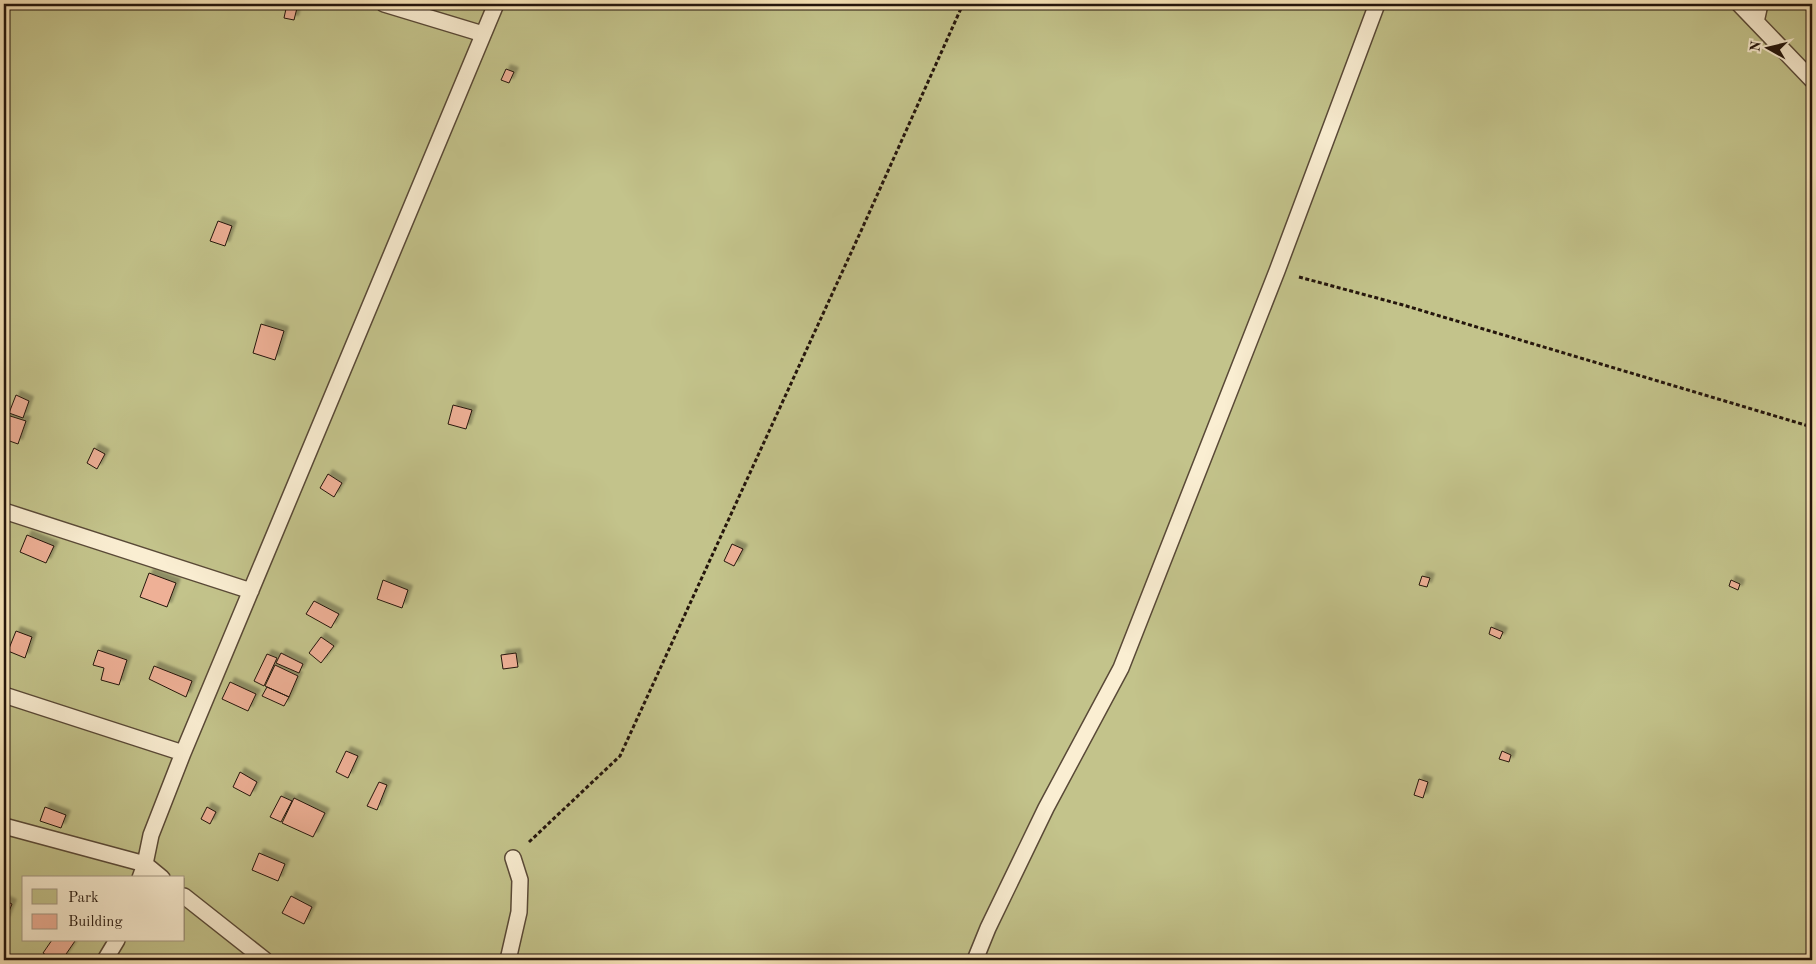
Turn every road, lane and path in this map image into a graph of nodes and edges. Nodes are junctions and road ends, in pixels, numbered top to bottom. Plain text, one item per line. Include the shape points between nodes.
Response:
1 (384, 4) edge
2 (496, 4) edge
3 (963, 4) edge
4 (1376, 4) edge
5 (1739, 4) edge
6 (1760, 4) edge
7 (1756, 22) junction
8 (483, 34) junction
9 (1812, 80) edge
10 (1276, 270) junction
11 (1812, 427) edge
12 (4, 511) edge
13 (251, 591) junction
14 (4, 695) edge
15 (183, 753) junction
16 (4, 826) edge
17 (513, 858) joint
18 (143, 871) edge
19 (157, 876) edge
20 (185, 897) edge
21 (116, 942) edge
22 (105, 960) edge
23 (264, 960) edge
24 (508, 960) edge
25 (975, 960) edge

1 - 8 lane
2 - 8 lane
3 - 17 path via 620,756
4 - 10 lane
5 - 7 lane
6 - 7 lane
7 - 9 lane
8 - 13 lane
10 - 11 path
10 - 25 lane via 1121,668 1046,808
12 - 13 lane
13 - 15 lane
14 - 15 lane
15 - 18 lane via 151,835
16 - 18 lane
17 - 24 lane via 520,880 518,912
18 - 19 lane
20 - 23 lane
21 - 22 lane

